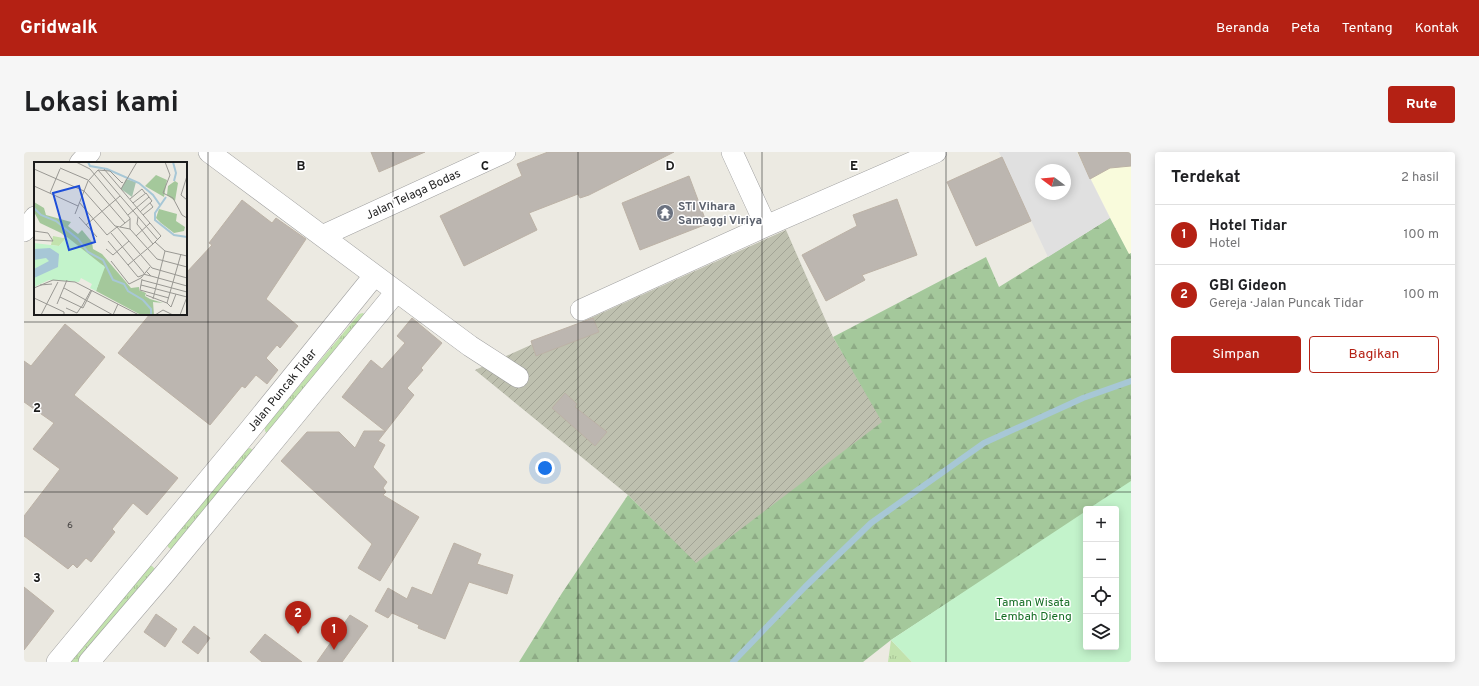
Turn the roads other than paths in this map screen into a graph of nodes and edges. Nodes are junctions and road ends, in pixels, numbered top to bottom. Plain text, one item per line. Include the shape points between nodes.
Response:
1 (90, 152) edge
2 (209, 152) edge
3 (505, 152) edge
4 (732, 152) edge
5 (936, 152) edge
6 (81, 162) edge
7 (34, 218) edge
8 (766, 226) junction
9 (24, 231) edge
10 (322, 236) junction
11 (374, 276) junction
12 (396, 292) junction
13 (581, 310) dead end
14 (518, 377) dead end
15 (247, 433) junction
16 (267, 450) junction
17 (151, 549) junction
18 (172, 566) junction
19 (57, 662) edge
20 (89, 662) edge

1 - 6 street
2 - 10 street
3 - 10 street, Jalan Telaga Bodas
4 - 8 street
5 - 8 street
7 - 9 street
8 - 13 street
10 - 11 street
11 - 12 street
11 - 15 street, Jalan Puncak Tidar
12 - 14 street via 470,346
12 - 16 street
15 - 16 street
15 - 17 street, Jalan Puncak Tidar
16 - 18 street
17 - 18 street
17 - 19 street, Jalan Puncak Tidar
18 - 20 street

